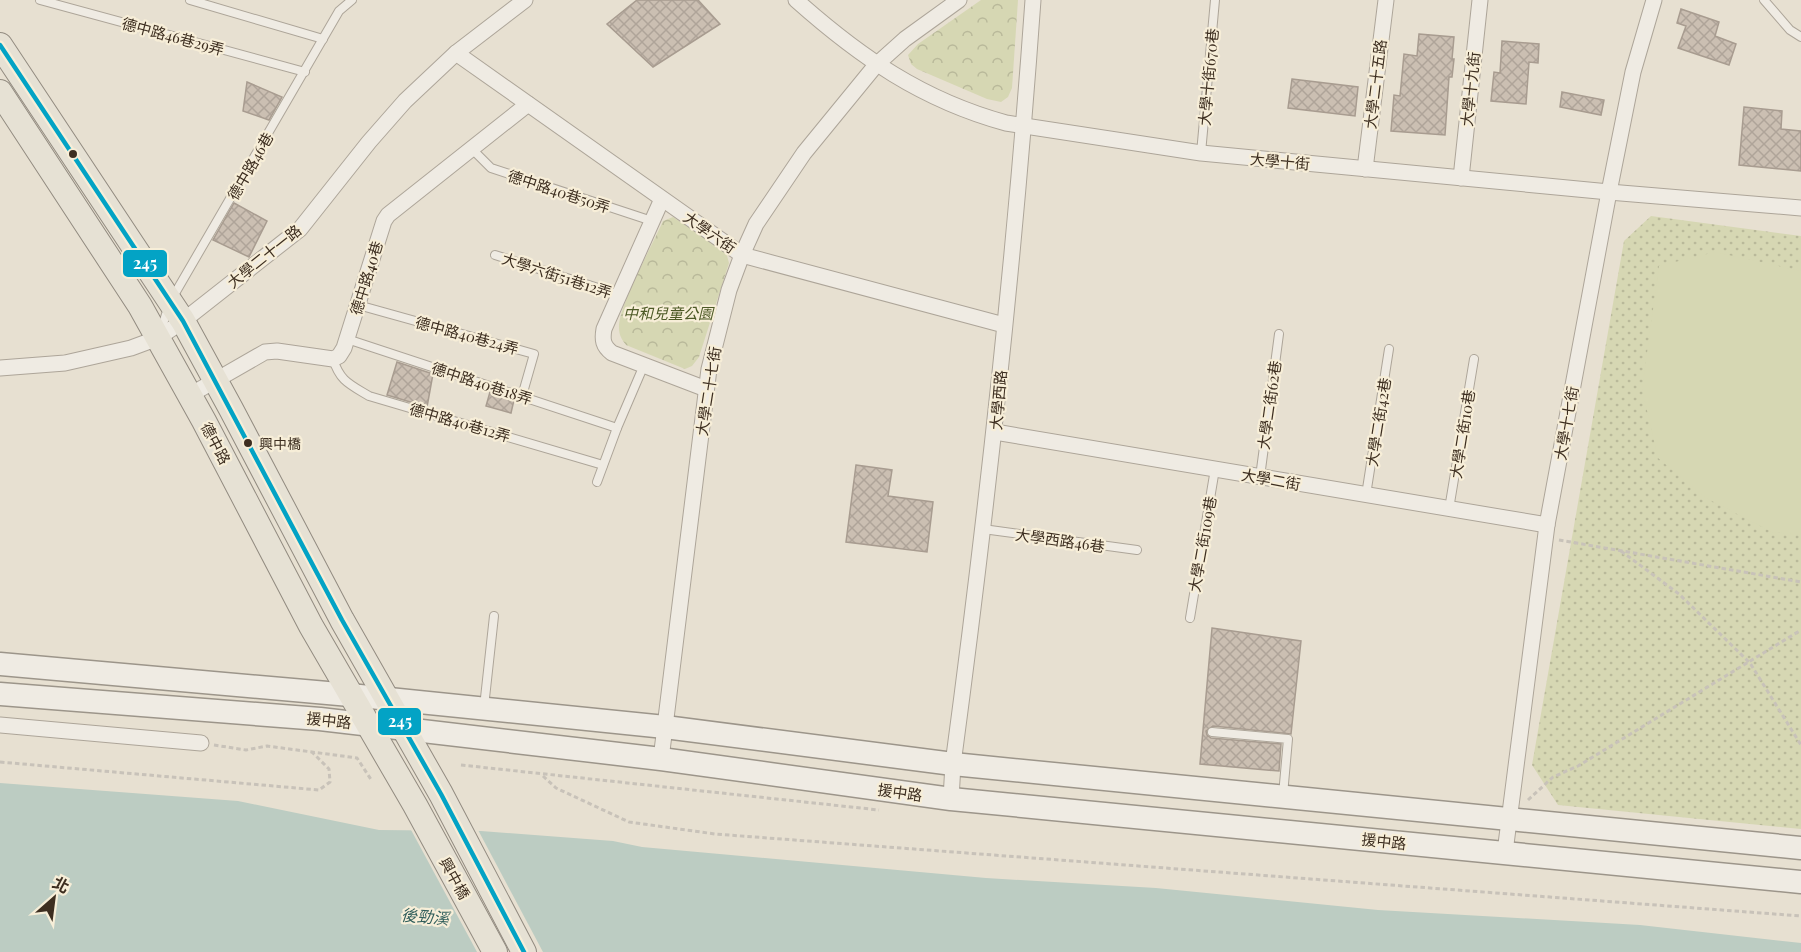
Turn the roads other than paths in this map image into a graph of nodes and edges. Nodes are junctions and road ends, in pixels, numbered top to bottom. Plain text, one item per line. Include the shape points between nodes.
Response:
1 (40, 0) edge
2 (190, 0) edge
3 (352, 0) edge
4 (525, 0) edge
5 (796, 0) edge
6 (959, 0) edge
7 (1033, 0) edge
8 (1215, 0) edge
9 (1386, 0) edge
10 (1480, 0) edge
11 (1654, 0) edge
12 (1764, 0) edge
13 (1801, 37) edge
14 (323, 39) junction
15 (0, 45) edge
16 (456, 53) junction
17 (876, 65) junction
18 (305, 72) junction
19 (9, 76) edge
20 (0, 92) edge
21 (528, 104) junction
22 (1024, 126) junction
23 (473, 150) junction
24 (1201, 153) junction
25 (1365, 169) junction
26 (1461, 178) junction
27 (1609, 192) junction
28 (662, 199) junction
29 (1801, 208) edge
30 (652, 221) junction
31 (495, 255) dead end
32 (742, 255) junction
33 (620, 295) junction
34 (358, 305) junction
35 (177, 312) junction
36 (1004, 325) junction
37 (1279, 334) dead end
38 (158, 338) junction
39 (347, 339) junction
40 (1389, 349) dead end
41 (333, 359) junction
42 (1474, 359) dead end
43 (644, 365) junction
44 (0, 368) edge
45 (216, 380) junction
46 (706, 389) junction
47 (190, 395) junction
48 (522, 396) junction
49 (617, 428) junction
50 (995, 432) junction
51 (603, 465) junction
52 (1215, 469) junction
53 (1260, 477) junction
54 (597, 482) dead end
55 (1366, 495) junction
56 (1449, 509) junction
57 (983, 529) junction
58 (1546, 532) junction
59 (1137, 550) dead end
60 (494, 616) dead end
61 (1190, 618) dead end
62 (0, 664) edge
63 (0, 694) edge
64 (350, 695) junction
65 (388, 699) junction
66 (484, 708) junction
67 (367, 724) junction
68 (0, 725) edge
69 (665, 727) junction
70 (404, 729) junction
71 (1212, 732) dead end
72 (201, 743) road end
73 (661, 759) junction
74 (953, 764) junction
75 (1282, 796) junction
76 (951, 798) junction
77 (414, 805) joint
78 (447, 807) joint
79 (1508, 818) junction
80 (1801, 848) edge
81 (1505, 852) junction
82 (1801, 882) edge
83 (495, 952) edge
84 (524, 952) edge

1 - 18 lane, 德中路46巷29弄
2 - 14 lane
3 - 14 lane, 德中路46巷 via 339,11
4 - 16 street, 大學二十一路
5 - 17 street, 大學十街
6 - 17 street, 大學二十七街
7 - 22 street, 大學西路
8 - 24 lane, 大學十街670巷
9 - 25 street, 大學二十五路
10 - 26 street, 大學十九街
11 - 27 street, 大學十七街 via 1633,72
12 - 13 lane
14 - 18 lane, 德中路46巷
15 - 19 main road, 德中路
16 - 21 street, 大學六街
16 - 35 street, 大學二十一路 via 405,101 300,229
17 - 22 street, 大學十街 via 941,101 990,119
17 - 32 street, 大學二十七街 via 804,153 756,224
18 - 35 lane, 德中路46巷
19 - 35 main road, 德中路
20 - 38 main road, 德中路
21 - 23 street, 德中路40巷
21 - 28 street, 大學六街
22 - 24 street, 大學十街
22 - 36 street, 大學西路
23 - 30 lane, 德中路40巷50弄 via 490,168
23 - 34 street, 德中路40巷 via 388,214
24 - 25 street, 大學十街
25 - 26 street, 大學十街
26 - 27 street, 大學十街
27 - 29 street, 大學十街
27 - 58 street, 大學十七街
28 - 30 street
28 - 32 street, 大學六街
30 - 33 street
31 - 33 lane, 大學六街51巷12弄
32 - 36 street, 大學六街
32 - 46 street, 大學二十七街 via 729,290
33 - 43 street via 604,329 605,348
34 - 39 street, 德中路40巷
34 - 48 lane, 德中路40巷24弄 via 534,354
35 - 38 street, 大學二十一路
35 - 38 lane, 德中路46巷
35 - 45 main road, 德中路
36 - 50 street, 大學西路
37 - 53 lane, 大學二街62巷
38 - 44 street, 大學二十一路 via 65,363
38 - 47 main road, 德中路
39 - 41 street, 德中路40巷 via 339,356
39 - 48 lane, 德中路40巷18弄
40 - 55 lane, 大學二街42巷
41 - 45 street via 265,352
41 - 51 lane, 德中路40巷12弄 via 343,380 369,396
42 - 56 lane, 大學二街10巷
43 - 46 street
43 - 49 lane
45 - 47 street
45 - 65 main road, 德中路
46 - 69 street, 大學二十七街
47 - 64 main road, 德中路
48 - 49 lane, 德中路40巷18弄
49 - 51 lane
50 - 52 street, 大學二街
50 - 57 street, 大學西路
51 - 54 lane
52 - 53 street, 大學二街
52 - 61 lane, 大學二街109巷
53 - 55 street, 大學二街
55 - 56 street, 大學二街
56 - 58 street, 大學二街
57 - 59 lane, 大學西路46巷
57 - 74 street, 大學西路
58 - 79 street, 大學十七街
60 - 66 lane
62 - 64 street, 援中路
63 - 67 street, 援中路
64 - 65 street, 援中路
64 - 67 main road, 德中路
65 - 66 street, 援中路
65 - 70 main road, 德中路
66 - 69 street, 援中路
67 - 70 street, 援中路
67 - 77 main road, 德中路
68 - 72 street
69 - 73 street, 大學二十七街
69 - 74 street, 援中路
70 - 73 street, 援中路
70 - 78 main road, 德中路
71 - 75 lane via 1288,740
73 - 76 street, 援中路
74 - 75 street, 援中路
74 - 76 street, 大學西路
75 - 79 street, 援中路
76 - 81 street, 援中路
77 - 83 main road, 興中橋
78 - 84 main road, 興中橋
79 - 80 street, 援中路
79 - 81 street, 大學十七街
81 - 82 street, 援中路

